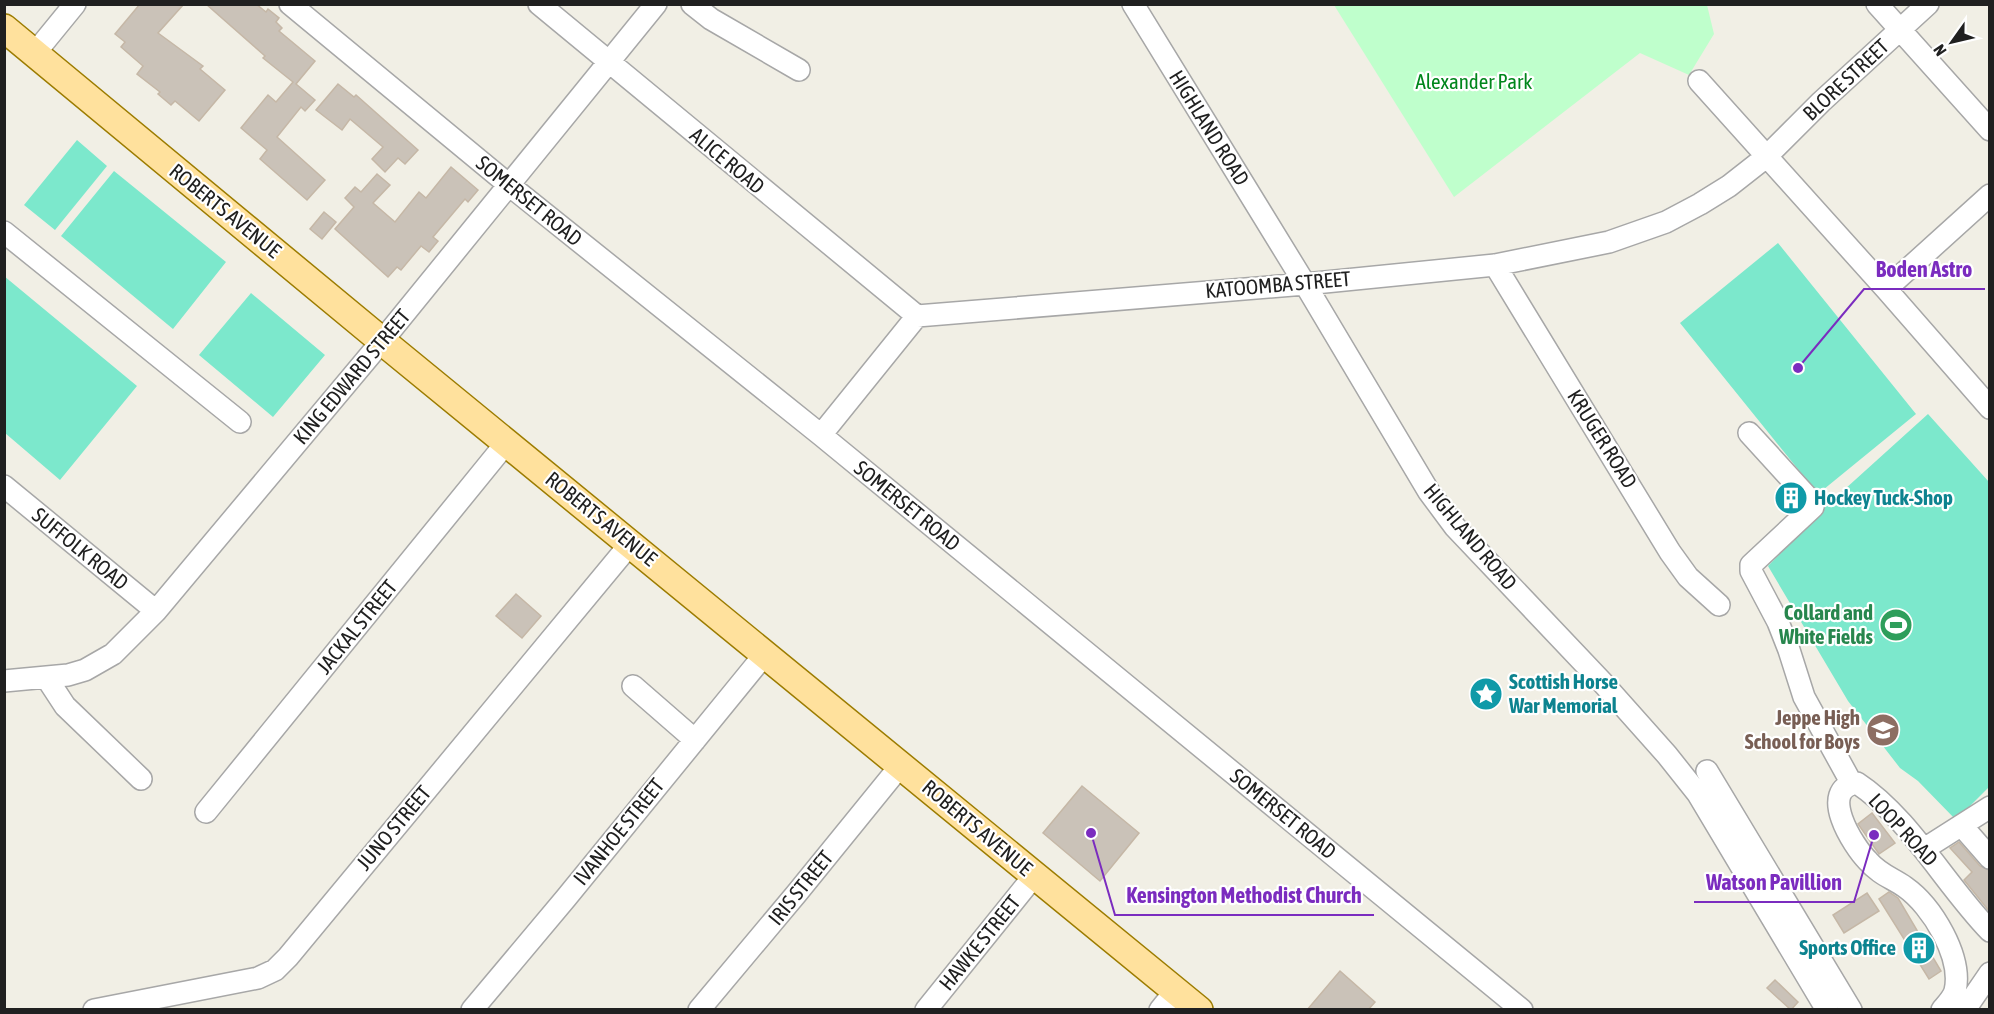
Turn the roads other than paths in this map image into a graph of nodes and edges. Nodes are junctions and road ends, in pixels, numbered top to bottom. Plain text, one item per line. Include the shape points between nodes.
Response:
1 (75, 4) edge
2 (290, 4) edge
3 (539, 4) edge
4 (656, 4) edge
5 (692, 4) edge
6 (1133, 4) edge
7 (1877, 4) edge
8 (1928, 4) edge
9 (4, 28) edge
10 (1899, 29) junction
11 (35, 53) junction
12 (610, 63) junction
13 (799, 70) dead end
14 (1699, 81) dead end
15 (1989, 130) edge
16 (1766, 157) junction
17 (509, 185) junction
18 (1989, 195) edge
19 (4, 232) edge
20 (1495, 265) junction
21 (1305, 284) junction
22 (1886, 289) junction
23 (917, 316) junction
24 (382, 341) junction
25 (1989, 408) edge
26 (240, 422) dead end
27 (1749, 433) dead end
28 (821, 435) junction
29 (507, 442) junction
30 (4, 486) edge
31 (631, 543) junction
32 (1719, 605) dead end
33 (156, 611) junction
34 (765, 654) junction
35 (46, 677) junction
36 (4, 681) edge
37 (633, 686) dead end
38 (694, 740) junction
39 (901, 765) junction
40 (1707, 771) dead end
41 (141, 779) dead end
42 (1852, 784) junction
43 (1989, 807) edge
44 (206, 812) dead end
45 (1962, 826) junction
46 (1924, 849) junction
47 (1989, 858) edge
48 (1034, 876) junction
49 (1989, 931) edge
50 (1989, 973) edge
51 (1168, 1000) edge
52 (1943, 1008) edge
53 (1966, 1008) edge
54 (94, 1010) edge
55 (472, 1010) edge
56 (699, 1010) edge
57 (926, 1010) edge
58 (1199, 1010) edge
59 (1522, 1010) edge
60 (1827, 1010) edge
61 (1851, 1010) edge

1 - 11 street
2 - 17 street, SOMERSET ROAD
3 - 12 street, ALICE ROAD
4 - 12 street, KING EDWARD STREET
5 - 13 street
6 - 21 street, HIGHLAND ROAD
7 - 10 street
8 - 10 street, BLORE STREET
9 - 11 main road, ROBERTS AVENUE
10 - 15 street
10 - 16 street, BLORE STREET
11 - 24 main road, ROBERTS AVENUE
12 - 17 street, KING EDWARD STREET
12 - 23 street, ALICE ROAD
14 - 16 street
16 - 20 street, KATOOMBA STREET via 1700,204 1642,232
16 - 22 street
17 - 24 street, KING EDWARD STREET
17 - 28 street, SOMERSET ROAD
18 - 22 street
19 - 26 street
20 - 21 street, KATOOMBA STREET
20 - 32 street, KRUGER ROAD via 1670,552 1688,577
21 - 23 street, KATOOMBA STREET
21 - 60 street, HIGHLAND ROAD via 1428,492 1698,794
22 - 25 street
23 - 28 street
24 - 29 main road, ROBERTS AVENUE
24 - 33 street, KING EDWARD STREET
27 - 42 street via 1813,503 1751,565 1751,571 1778,622 1804,697
28 - 59 street, SOMERSET ROAD
29 - 31 main road, ROBERTS AVENUE
29 - 44 street, JACKAL STREET
30 - 33 street, SUFFOLK ROAD
31 - 34 main road, ROBERTS AVENUE
31 - 54 street, JUNO STREET via 275,970 258,978
33 - 35 street, KING EDWARD STREET via 101,662 68,675
34 - 38 street, IVANHOE STREET
34 - 39 main road, ROBERTS AVENUE
35 - 36 street, KING EDWARD STREET
35 - 41 street via 65,706
37 - 38 street
38 - 55 street, IVANHOE STREET
39 - 48 main road, ROBERTS AVENUE
39 - 56 street, IRIS STREET
40 - 61 street
42 - 46 street, LOOP ROAD via 1865,788
42 - 52 street, LOOP ROAD via 1840,793 1838,801 1850,837 1880,873 1905,887 1927,908 1950,948 1956,984
43 - 45 street
45 - 46 street
45 - 47 street
46 - 49 street, LOOP ROAD
48 - 51 main road, ROBERTS AVENUE
48 - 57 street, HAWKE STREET
50 - 53 street
51 - 58 main road, ROBERTS AVENUE

